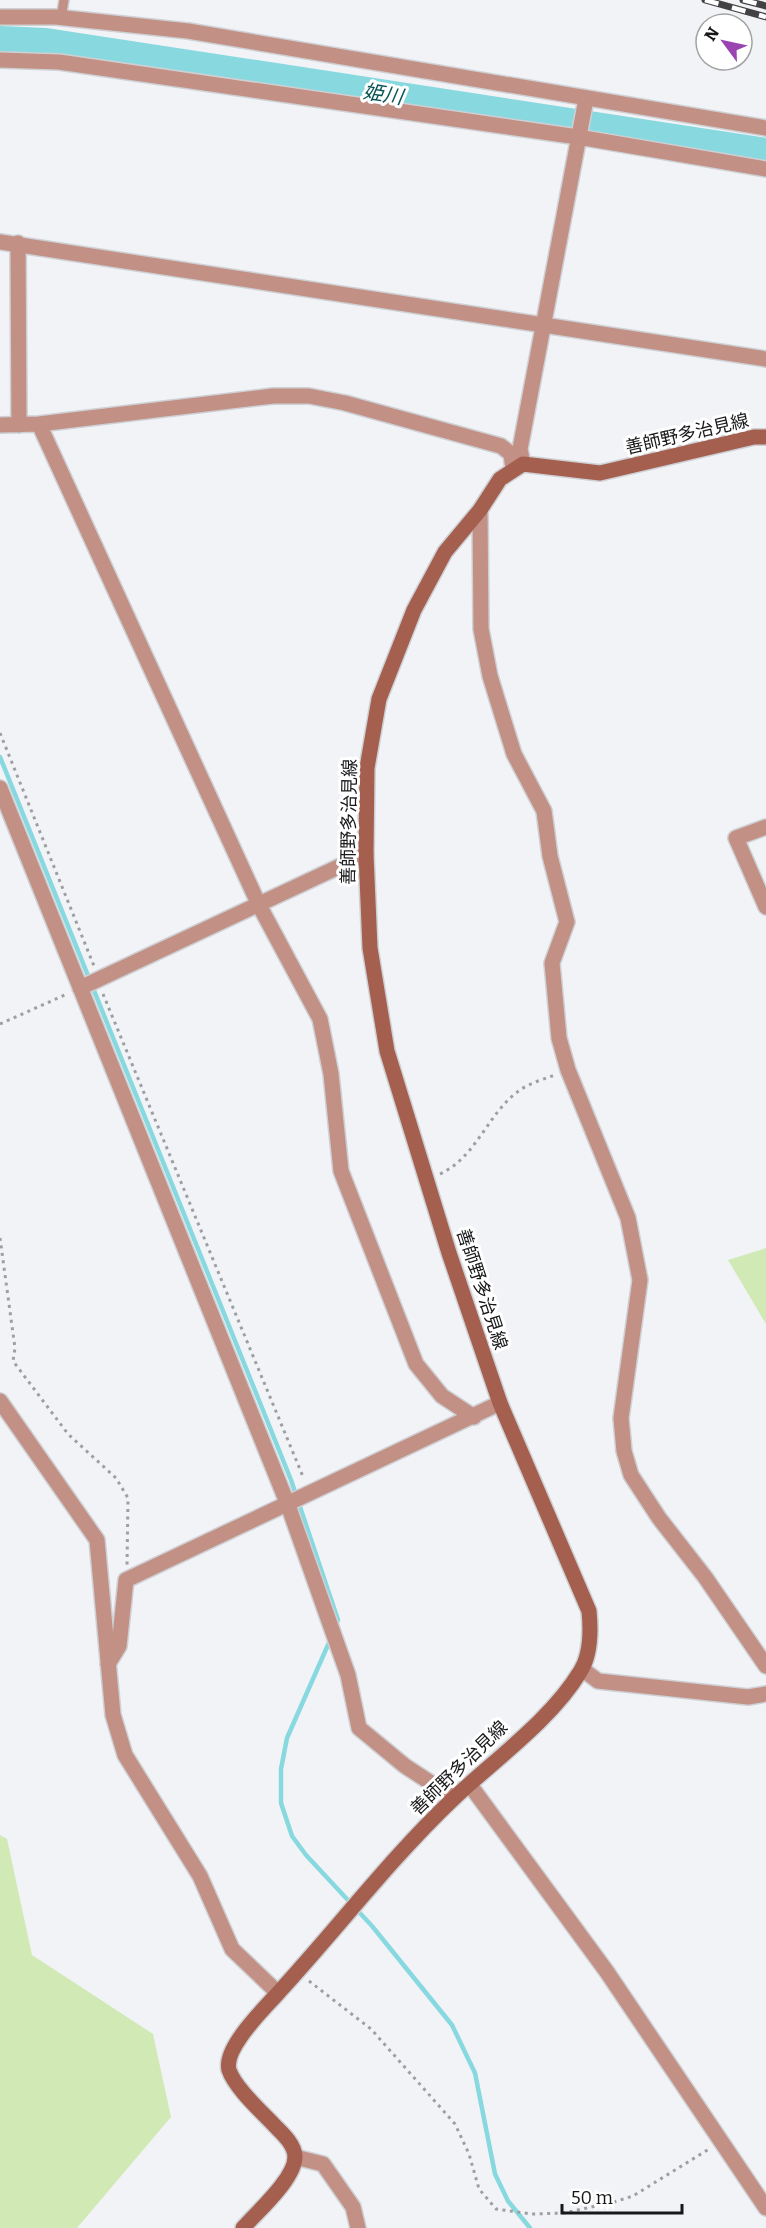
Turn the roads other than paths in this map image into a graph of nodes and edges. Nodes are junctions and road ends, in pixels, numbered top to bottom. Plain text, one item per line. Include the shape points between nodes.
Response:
1 (64, 0) edge
2 (0, 17) edge
3 (61, 18) junction
4 (0, 60) edge
5 (585, 99) junction
6 (766, 128) edge
7 (578, 137) junction
8 (766, 169) edge
9 (0, 242) edge
10 (18, 243) junction
11 (544, 327) junction
12 (766, 359) edge
13 (39, 424) junction
14 (0, 425) edge
15 (19, 425) junction
16 (766, 437) edge
17 (518, 467) junction
18 (480, 510) junction
19 (0, 788) edge
20 (766, 827) edge
21 (366, 854) junction
22 (259, 905) junction
23 (766, 907) edge
24 (80, 988) junction
25 (0, 1401) edge
26 (500, 1403) junction
27 (474, 1418) junction
28 (288, 1505) junction
29 (108, 1664) junction
30 (766, 1666) edge
31 (582, 1669) junction
32 (766, 1694) edge
33 (470, 1785) junction
34 (454, 1798) junction
35 (278, 1993) junction
36 (295, 2157) junction
37 (766, 2208) edge
38 (243, 2228) edge
39 (358, 2228) edge

1 - 3 lane
2 - 3 street
3 - 5 street via 188,31
4 - 7 street via 59,62
5 - 6 street
5 - 7 street
7 - 8 street
7 - 11 street
9 - 10 street
10 - 11 street
10 - 15 street
11 - 12 street
11 - 17 street
13 - 15 street
13 - 17 street via 273,396 309,396 501,446
13 - 22 street
14 - 15 street
16 - 17 main road, 善師野多治見線 via 600,473
17 - 18 main road, 善師野多治見線 via 500,479
18 - 21 main road, 善師野多治見線 via 445,552 414,610 379,699 367,768
18 - 30 street via 481,629 489,676 514,754 544,811 550,856 567,922 552,963 559,1038 568,1070 628,1218 638,1261 640,1280 621,1418 624,1451 632,1475 659,1518
19 - 24 street
20 - 23 street via 736,838
21 - 22 street
21 - 26 main road, 善師野多治見線 via 370,948 387,1051
22 - 24 street
22 - 27 street via 320,1019 331,1074 341,1171 416,1364 442,1396
24 - 28 street
25 - 29 street via 96,1540
26 - 27 street
26 - 31 main road, 善師野多治見線 via 589,1611 591,1635
27 - 28 street
28 - 29 street via 126,1580 119,1646
28 - 34 street via 348,1675 359,1728 405,1766
29 - 35 street via 113,1715 125,1755 200,1876 232,1949
31 - 32 street via 598,1681 748,1697
31 - 33 main road, 善師野多治見線 via 563,1698
33 - 34 main road, 善師野多治見線
33 - 37 street via 607,1972
34 - 35 main road, 善師野多治見線
35 - 36 main road, 善師野多治見線 via 230,2053 230,2070 244,2092 283,2134
36 - 38 main road via 280,2187
36 - 39 street via 324,2164 353,2207

